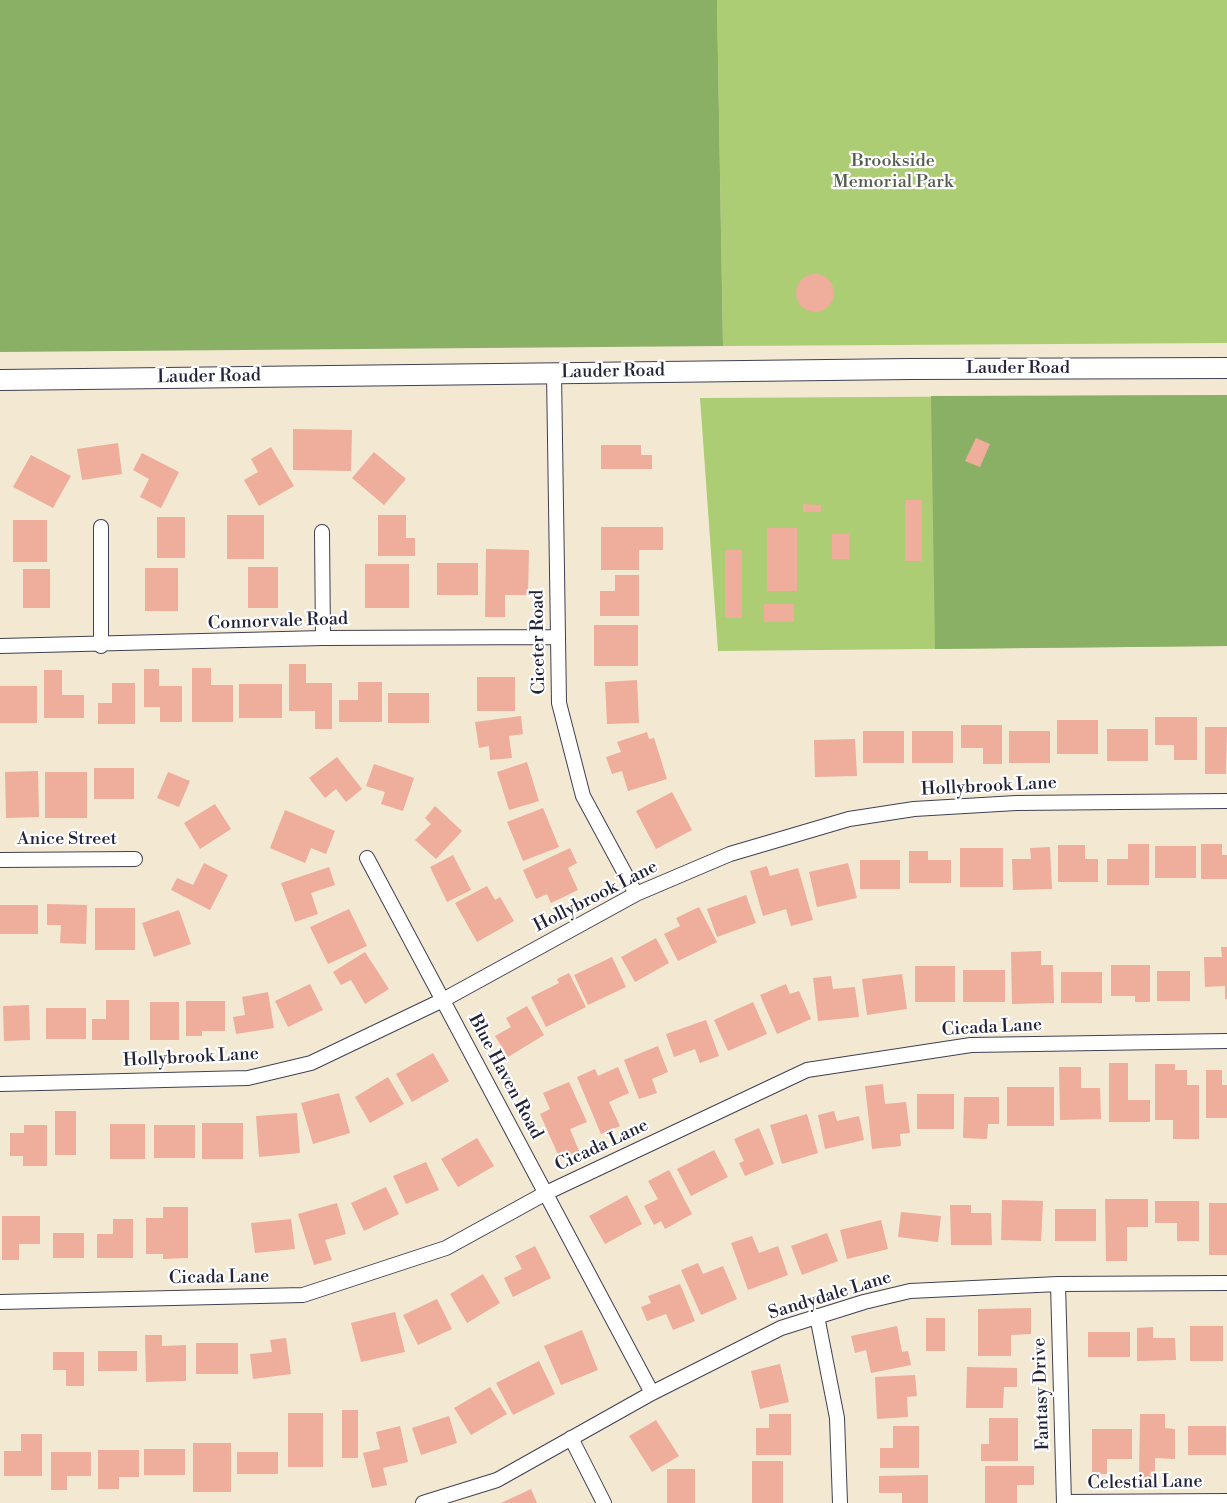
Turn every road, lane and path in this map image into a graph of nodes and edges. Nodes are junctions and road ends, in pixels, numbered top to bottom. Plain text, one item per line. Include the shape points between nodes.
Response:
1 (1227, 368) edge
2 (554, 373) junction
3 (0, 380) edge
4 (101, 527) dead end
5 (322, 532) dead end
6 (557, 637) junction
7 (323, 638) junction
8 (0, 646) edge
9 (101, 646) junction
10 (1227, 801) edge
11 (135, 858) dead end
12 (367, 858) dead end
13 (0, 860) edge
14 (636, 894) junction
15 (443, 1000) junction
16 (1227, 1041) edge
17 (0, 1084) edge
18 (546, 1193) junction
19 (1227, 1283) edge
20 (1058, 1284) junction
21 (0, 1302) edge
22 (817, 1316) junction
23 (652, 1393) junction
24 (572, 1438) junction
25 (1227, 1500) edge
26 (423, 1503) edge
27 (604, 1503) edge
28 (840, 1503) edge
29 (1064, 1503) edge

1 - 2 main road, Lauder Road
2 - 3 main road, Lauder Road
2 - 6 street, Ciceter Road
4 - 9 street
5 - 7 street
6 - 7 street, Connorvale Road
6 - 14 street, Ciceter Road via 559,703 583,796
7 - 9 street, Connorvale Road
8 - 9 street, Connorvale Road
10 - 14 street, Hollybrook Lane via 1016,803 914,809 849,819 730,854
11 - 13 street, Anice Street
12 - 15 street, Blue Haven Road
14 - 15 street, Hollybrook Lane
15 - 17 street, Hollybrook Lane via 311,1063 248,1078
15 - 18 street, Blue Haven Road
16 - 18 street, Cicada Lane via 971,1045 807,1070
18 - 21 street, Cicada Lane via 446,1248 303,1295
18 - 23 street, Blue Haven Road
19 - 20 street, Sandydale Lane
20 - 22 street, Sandydale Lane via 910,1291
20 - 29 street, Fantasy Drive
22 - 23 street, Sandydale Lane via 781,1328
22 - 28 street via 837,1418
23 - 24 street, Sandydale Lane
24 - 26 street, Sandydale Lane via 497,1480
24 - 27 street
25 - 29 street, Celestial Lane

